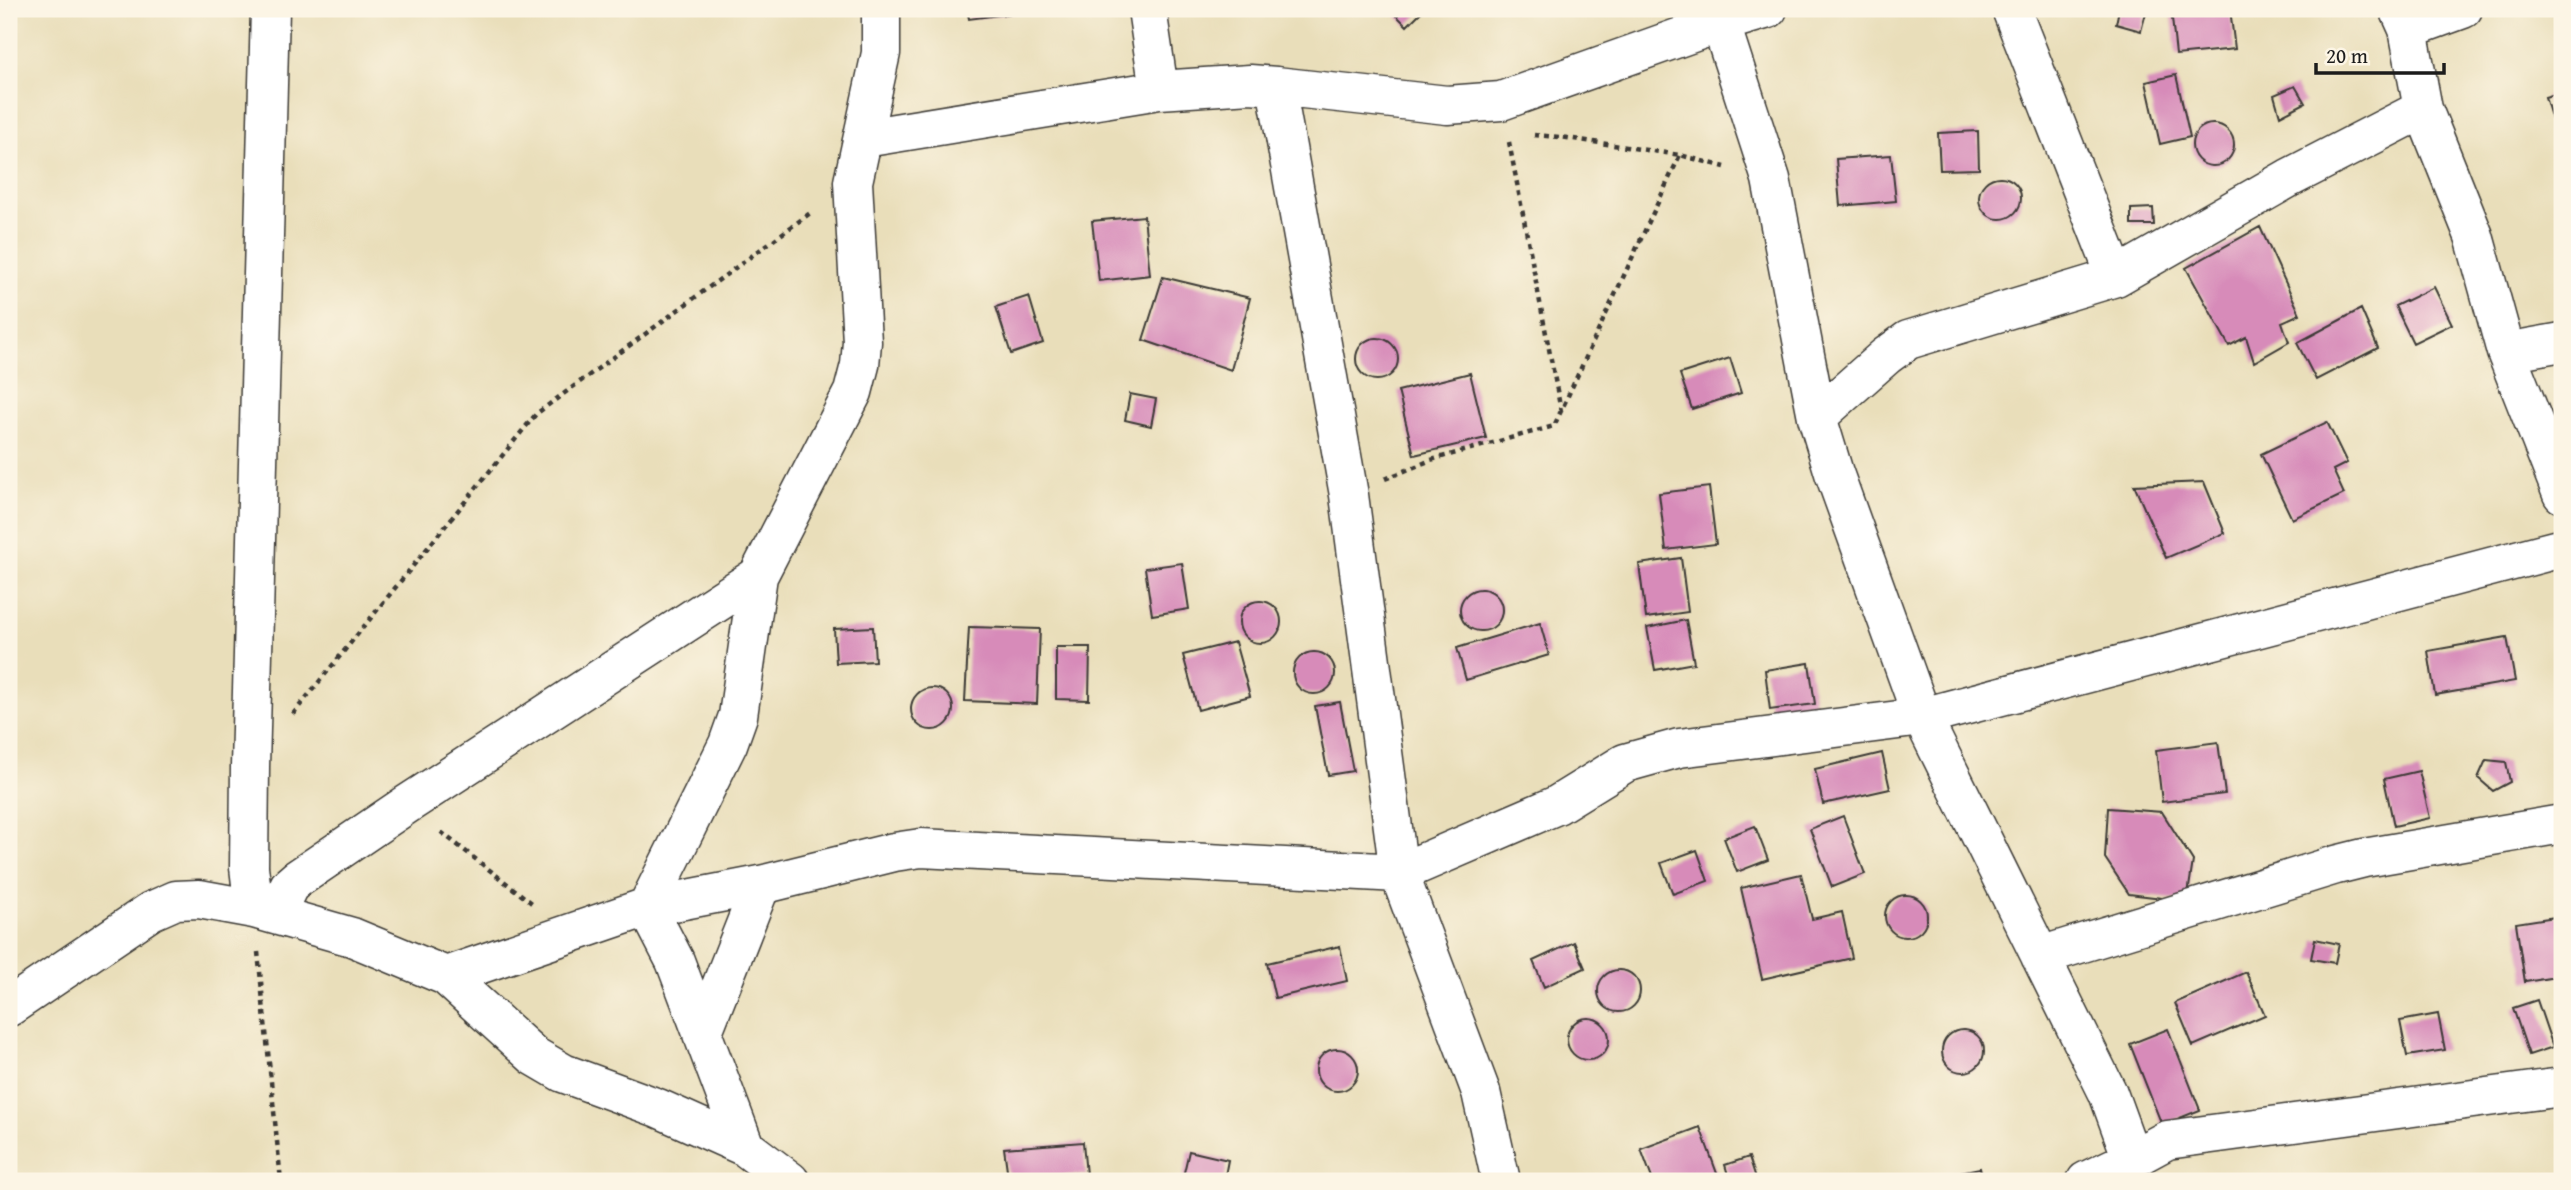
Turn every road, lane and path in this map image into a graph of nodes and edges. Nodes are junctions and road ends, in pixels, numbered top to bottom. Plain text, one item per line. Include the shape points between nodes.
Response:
1 (270, 9) edge
2 (881, 9) edge
3 (1147, 9) edge
4 (1768, 9) edge
5 (2011, 9) edge
6 (2463, 9) edge
7 (1718, 16) edge
8 (2404, 19) edge
9 (1276, 86) junction
10 (1158, 90) junction
11 (2423, 109) junction
12 (1504, 117) junction
13 (864, 138) junction
14 (1680, 155) junction
15 (1771, 179) junction
16 (853, 182) junction
17 (2116, 278) junction
18 (2562, 342) edge
19 (2506, 352) junction
20 (1561, 412) junction
21 (1817, 417) junction
22 (2562, 494) edge
23 (1349, 495) junction
24 (2562, 548) edge
25 (758, 576) junction
26 (1922, 717) junction
27 (250, 767) junction
28 (406, 805) junction
29 (2562, 824) edge
30 (1399, 873) junction
31 (761, 885) junction
32 (647, 907) junction
33 (265, 912) junction
34 (570, 933) junction
35 (2040, 956) junction
36 (446, 976) junction
37 (9, 1007) edge
38 (702, 1034) junction
39 (2562, 1087) edge
40 (745, 1147) junction
41 (2132, 1159) junction
42 (281, 1181) edge
43 (790, 1181) edge
44 (1501, 1181) edge
45 (2086, 1181) edge

1 - 27 street
2 - 13 street via 881,53
3 - 10 street
4 - 7 street
5 - 17 street
6 - 8 street
7 - 12 street
7 - 15 street
8 - 11 street
9 - 10 street
9 - 12 street via 1447,105
9 - 23 street
10 - 13 street
11 - 17 street via 2290,178
11 - 19 street via 2474,236
12 - 14 path via 1560,136
12 - 20 path
13 - 16 street
14 - 15 path
14 - 20 path
15 - 21 street
16 - 25 street via 860,365 842,418
16 - 27 path via 536,414
17 - 21 street via 1908,340
18 - 19 street
19 - 22 street
20 - 23 path via 1554,426 1431,460
21 - 26 street
23 - 30 street
24 - 26 street
25 - 28 street
25 - 32 street via 742,691 728,744
26 - 30 street via 1679,748 1625,764 1557,805
26 - 35 street
27 - 33 street via 249,867
28 - 33 street via 289,886
28 - 34 path
29 - 35 street via 2336,865
30 - 31 street via 921,848
30 - 44 street via 1481,1092
31 - 32 street
31 - 38 street
32 - 34 street
32 - 38 street via 676,961
33 - 36 street via 352,937
33 - 37 street via 199,899 176,900 151,911
33 - 42 path
34 - 36 street
35 - 41 street via 2108,1093
36 - 40 street via 534,1056 563,1073
38 - 40 street
39 - 41 street via 2167,1140
40 - 43 street
41 - 45 street

